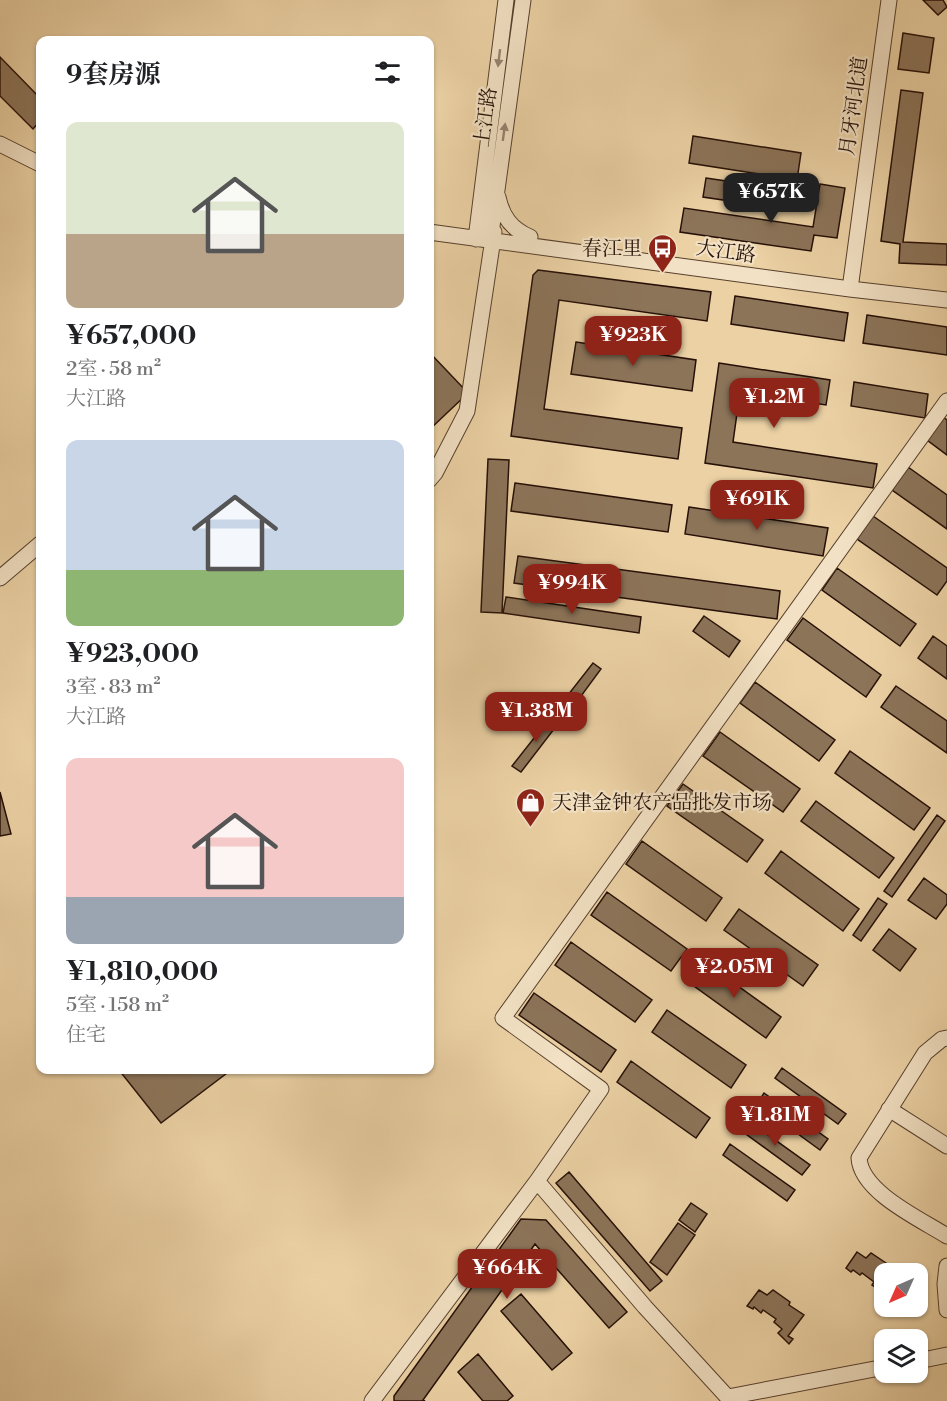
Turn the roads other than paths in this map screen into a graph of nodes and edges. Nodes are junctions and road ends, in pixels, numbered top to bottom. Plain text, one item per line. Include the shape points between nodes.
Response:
1 (506, 0) edge
2 (523, 0) edge
3 (889, 0) edge
4 (0, 144) edge
5 (0, 151) edge
6 (36, 162) edge
7 (36, 168) edge
8 (489, 190) junction
9 (434, 224) edge
10 (434, 232) edge
11 (489, 233) junction
12 (527, 241) junction
13 (850, 284) junction
14 (947, 291) edge
15 (947, 300) edge
16 (947, 401) edge
17 (434, 474) edge
18 (36, 547) edge
19 (0, 578) edge
20 (947, 1038) edge
21 (889, 1109) junction
22 (947, 1146) edge
23 (537, 1181) junction
24 (947, 1236) edge
25 (947, 1266) edge
26 (947, 1310) edge
27 (947, 1355) edge
28 (928, 1359) edge
29 (874, 1369) edge
30 (730, 1399) edge
31 (372, 1401) edge

1 -> 8 street, 上江路
8 -> 2 street, 上江路
3 - 13 street, 月牙河北道
4 - 6 street
5 - 7 street
8 - 11 street via 485,205
8 - 12 street via 508,222
9 - 11 street
10 - 11 street
11 - 12 street
11 - 17 street via 467,411
12 - 13 street, 大江路
13 - 14 street, 大江路
13 - 15 street, 大江路
16 - 23 street via 503,1018 600,1089
18 - 19 street
20 - 21 street via 925,1053
21 - 22 street
21 - 24 street via 859,1158 860,1168 878,1192
23 - 30 street
23 - 31 street
25 - 26 street
27 - 28 street
29 - 30 street

